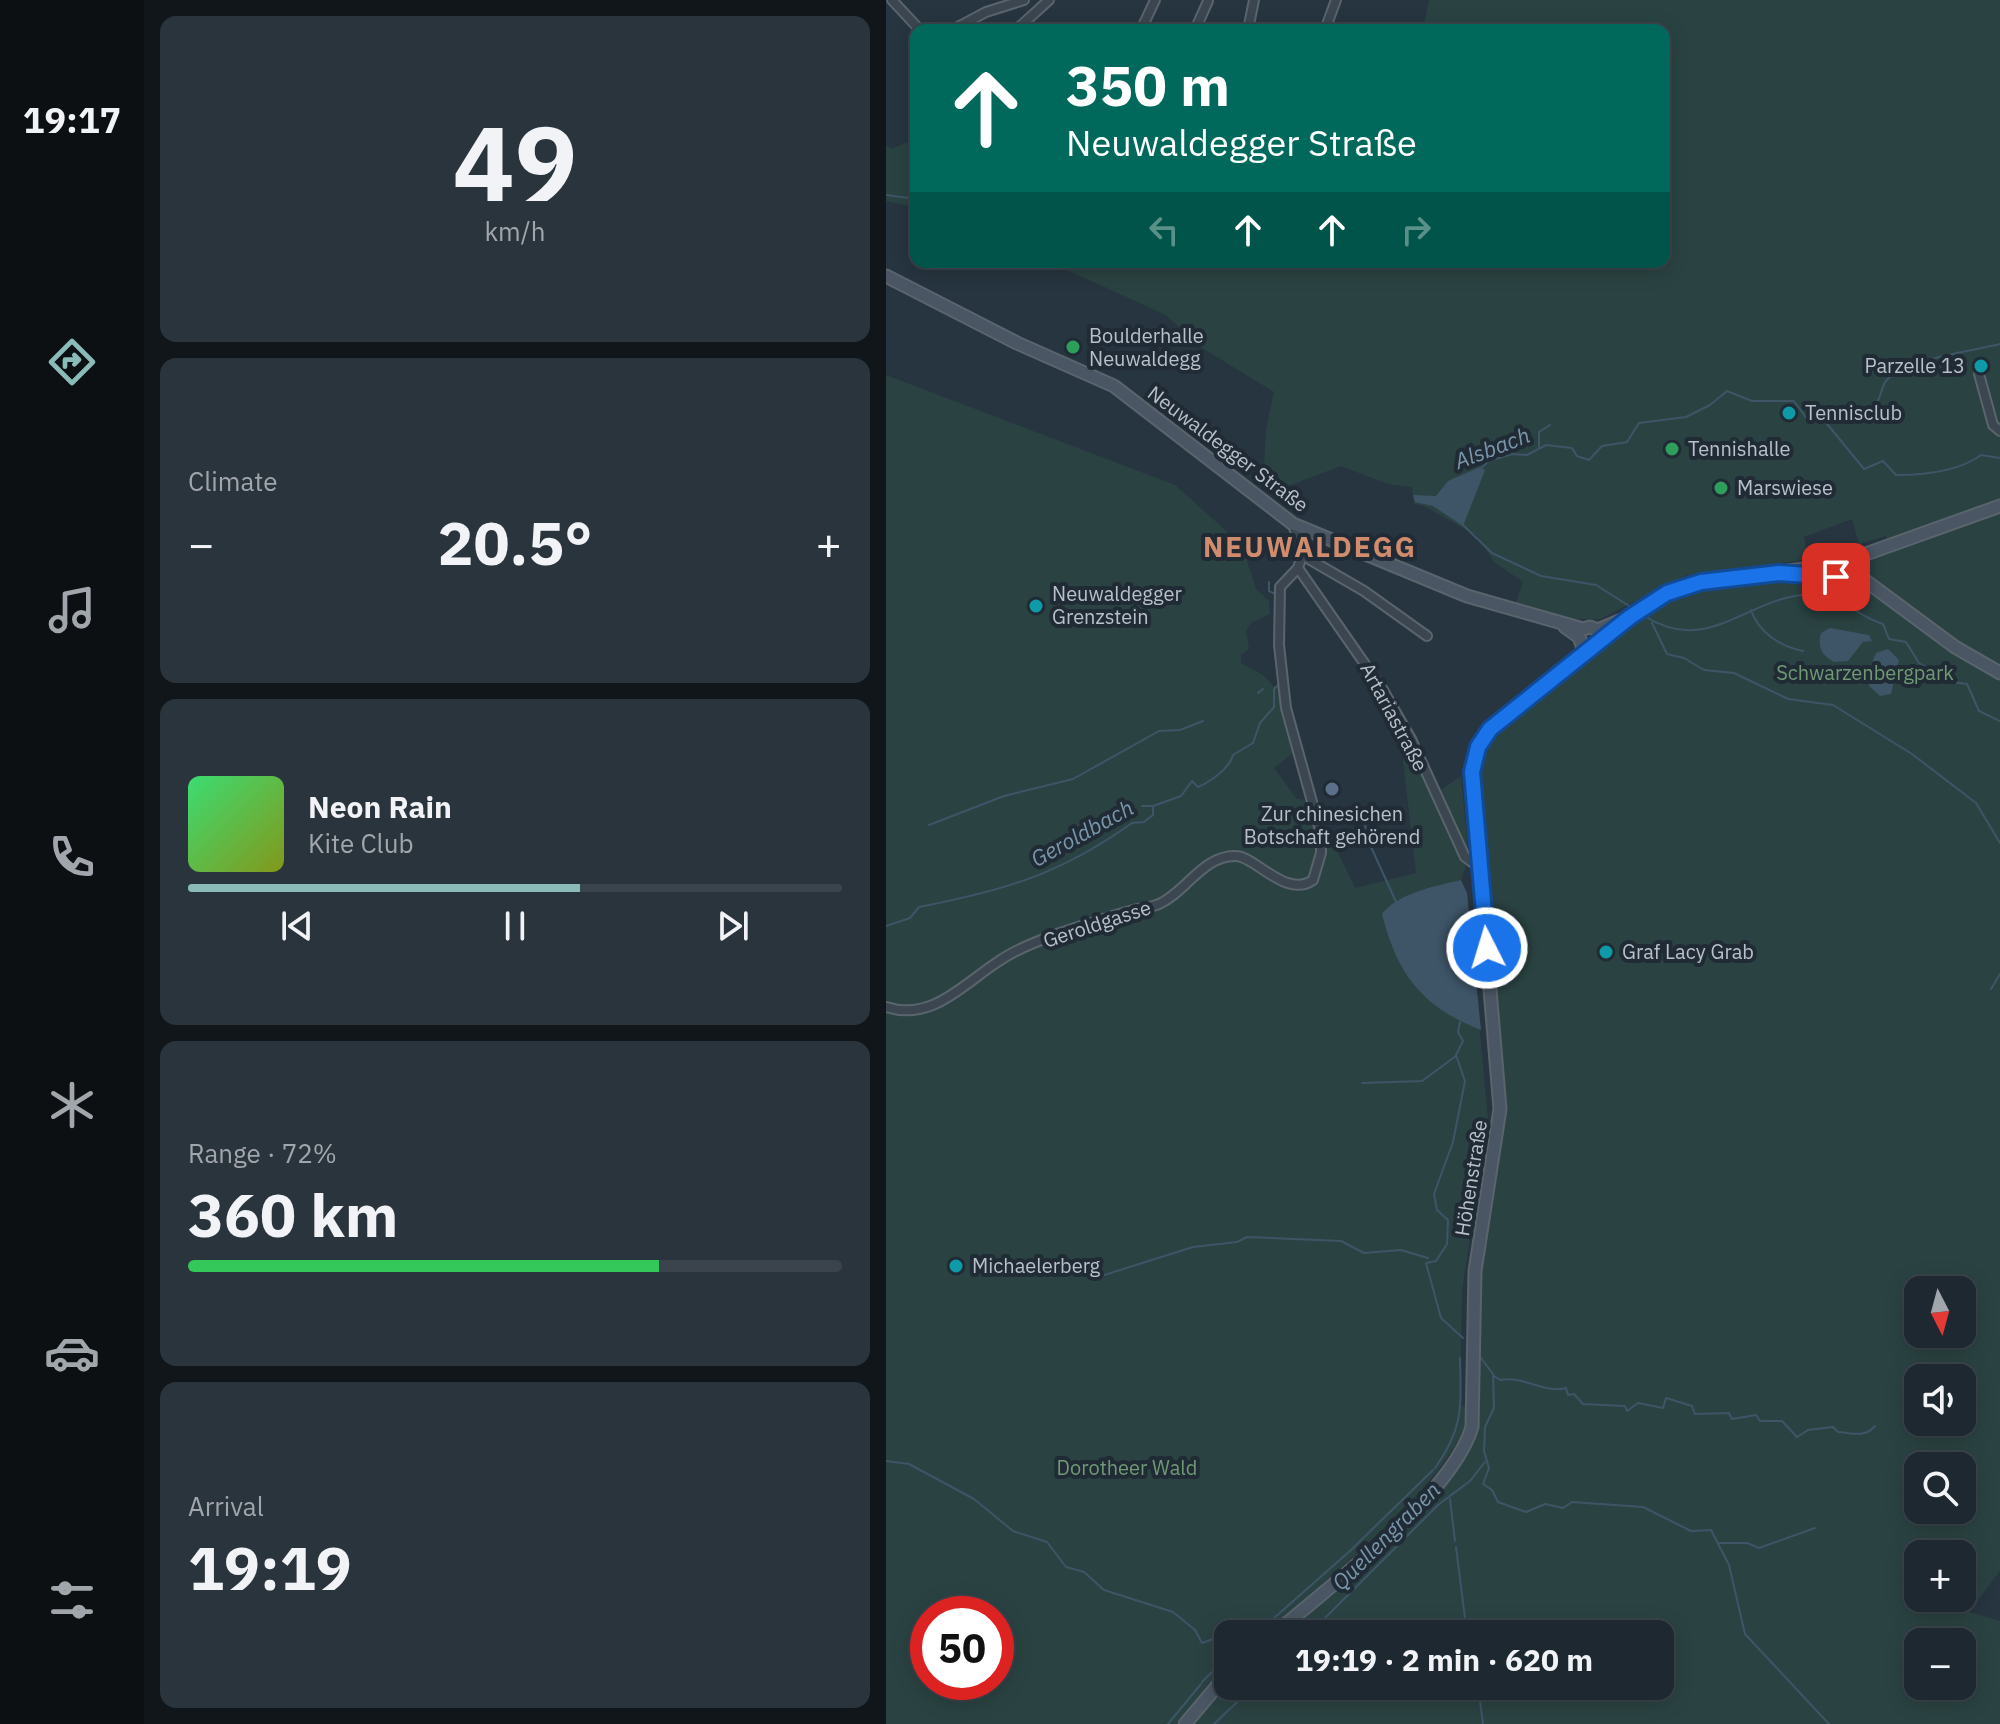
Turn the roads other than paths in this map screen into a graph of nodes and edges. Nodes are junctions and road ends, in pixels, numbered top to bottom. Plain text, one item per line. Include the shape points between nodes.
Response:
1 (892, 0) edge
2 (1024, 0) edge
3 (1049, 0) edge
4 (1155, 0) edge
5 (1254, 0) edge
6 (1336, 0) edge
7 (1208, 1) edge
8 (914, 24) edge
9 (964, 24) edge
10 (1023, 24) edge
11 (1144, 24) edge
12 (1198, 24) edge
13 (1249, 24) edge
14 (1327, 24) edge
15 (886, 276) edge
16 (1979, 374) dead end
17 (2000, 431) edge
18 (2000, 506) edge
19 (1293, 524) junction
20 (1302, 555) junction
21 (1298, 568) junction
22 (1852, 570) junction
23 (1836, 571) junction
24 (1427, 636) dead end
25 (1589, 638) junction
26 (2000, 673) edge
27 (1480, 868) junction
28 (886, 1007) edge
29 (1290, 1620) edge
30 (1214, 1690) edge
31 (1186, 1723) edge

1 - 8 street
2 - 9 street
3 - 10 street
4 - 11 street
5 - 13 street
6 - 14 street
7 - 12 street
15 - 19 main road, Neuwaldegger Straße via 1017,343 1108,382
16 - 17 street via 1993,425
18 - 22 main road via 1869,552
19 - 20 street
19 - 25 main road, Neuwaldegger Straße via 1467,596
20 - 21 street
20 - 24 street
21 - 27 street, Artariastraße via 1383,690 1465,857
21 - 28 street, Geroldgasse via 1280,587 1279,645 1286,708 1321,834 1313,880 1287,881 1263,873 1244,858 1226,858 1191,877 1158,905 1052,936 1008,955 927,1008 906,1012
22 - 23 main road
22 - 23 main road
22 - 26 main road via 1955,647
23 - 25 main road via 1685,586
25 - 27 main road, Höhenstraße via 1563,671 1496,723 1478,747 1472,772
27 - 29 main road, Höhenstraße via 1500,1109 1475,1271 1473,1419 1458,1458 1394,1528
30 - 31 main road

